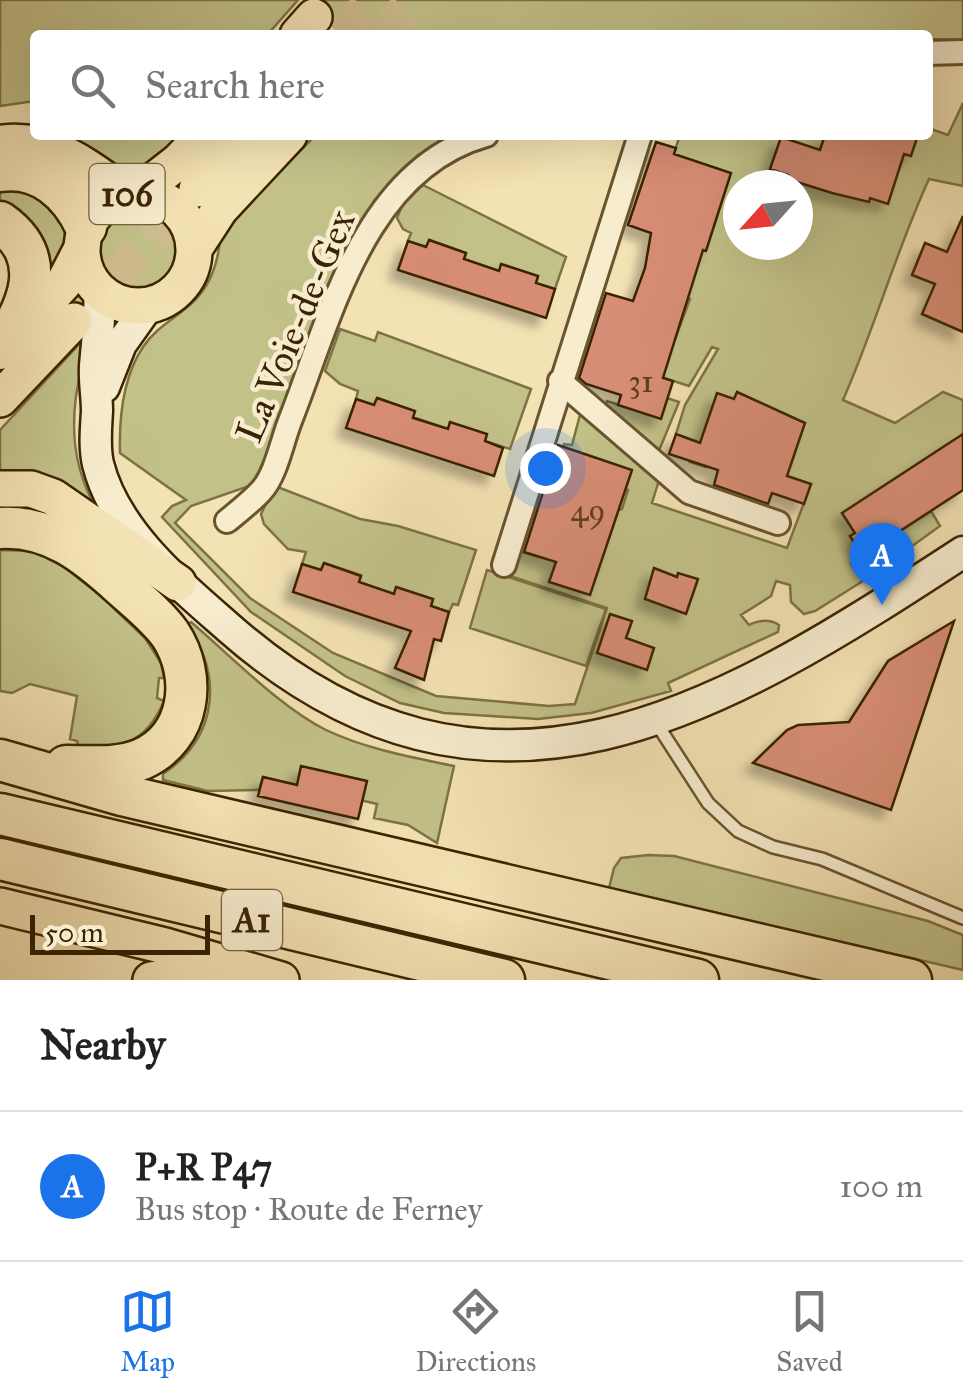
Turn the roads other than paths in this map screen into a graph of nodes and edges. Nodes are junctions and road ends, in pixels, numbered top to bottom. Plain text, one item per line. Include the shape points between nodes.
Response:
1 (963, 52) edge
2 (933, 53) edge
3 (30, 118) edge
4 (0, 129) edge
5 (199, 140) edge
6 (242, 140) edge
7 (284, 140) edge
8 (475, 140) edge
9 (638, 140) edge
10 (0, 146) edge
11 (0, 171) edge
12 (196, 189) tunnel mouth
13 (131, 194) junction
14 (0, 222) edge
15 (83, 239) junction
16 (194, 249) junction
17 (99, 290) junction
18 (148, 306) junction
19 (74, 320) tunnel mouth
20 (0, 350) edge
21 (560, 381) junction
22 (0, 400) edge
23 (97, 409) junction
24 (0, 489) edge
25 (226, 521) dead end
26 (778, 523) dead end
27 (0, 528) edge
28 (963, 552) edge
29 (504, 565) dead end
30 (178, 583) junction
31 (654, 721) junction
32 (13, 763) edge
33 (0, 814) edge
34 (0, 859) edge
35 (0, 906) edge
36 (963, 918) edge
37 (151, 980) edge
38 (279, 980) edge
39 (504, 980) edge
40 (698, 980) edge
41 (910, 980) edge

1 - 2 street
3 - 4 highway
5 - 13 main road
6 - 12 main road
7 - 16 main road via 220,209
8 - 25 street, La Voie-de-Gex via 438,156 399,188 372,224 264,489
9 - 21 street
10 - 13 highway via 46,148
11 - 15 highway via 49,181 69,200
13 - 15 main road, 106 via 99,208
13 - 16 main road, 106 via 178,210
14 - 20 highway via 22,246 30,274 27,299
15 - 17 main road, 106 via 85,270
15 - 20 main road, 106 via 52,298
16 - 18 main road, 106 via 176,291
17 - 18 main road via 119,303
17 - 23 street, 106
18 - 23 street, 106 via 121,344
19 - 22 main road
21 - 26 street via 689,492
21 - 29 street
23 - 30 street, 106 via 96,450 107,489
24 - 30 main road, 106 via 54,497
27 - 32 highway via 47,534 98,565 170,634 188,684 174,730 142,759 116,766
28 - 31 street, 106 via 789,661
30 - 31 street, 106 via 310,691 406,731 482,743 537,743
31 - 36 lane via 708,803 738,831
32 - 41 highway via 122,795
33 - 40 highway, A1
34 - 39 highway, A1
35 - 38 main road
37 - 38 main road

